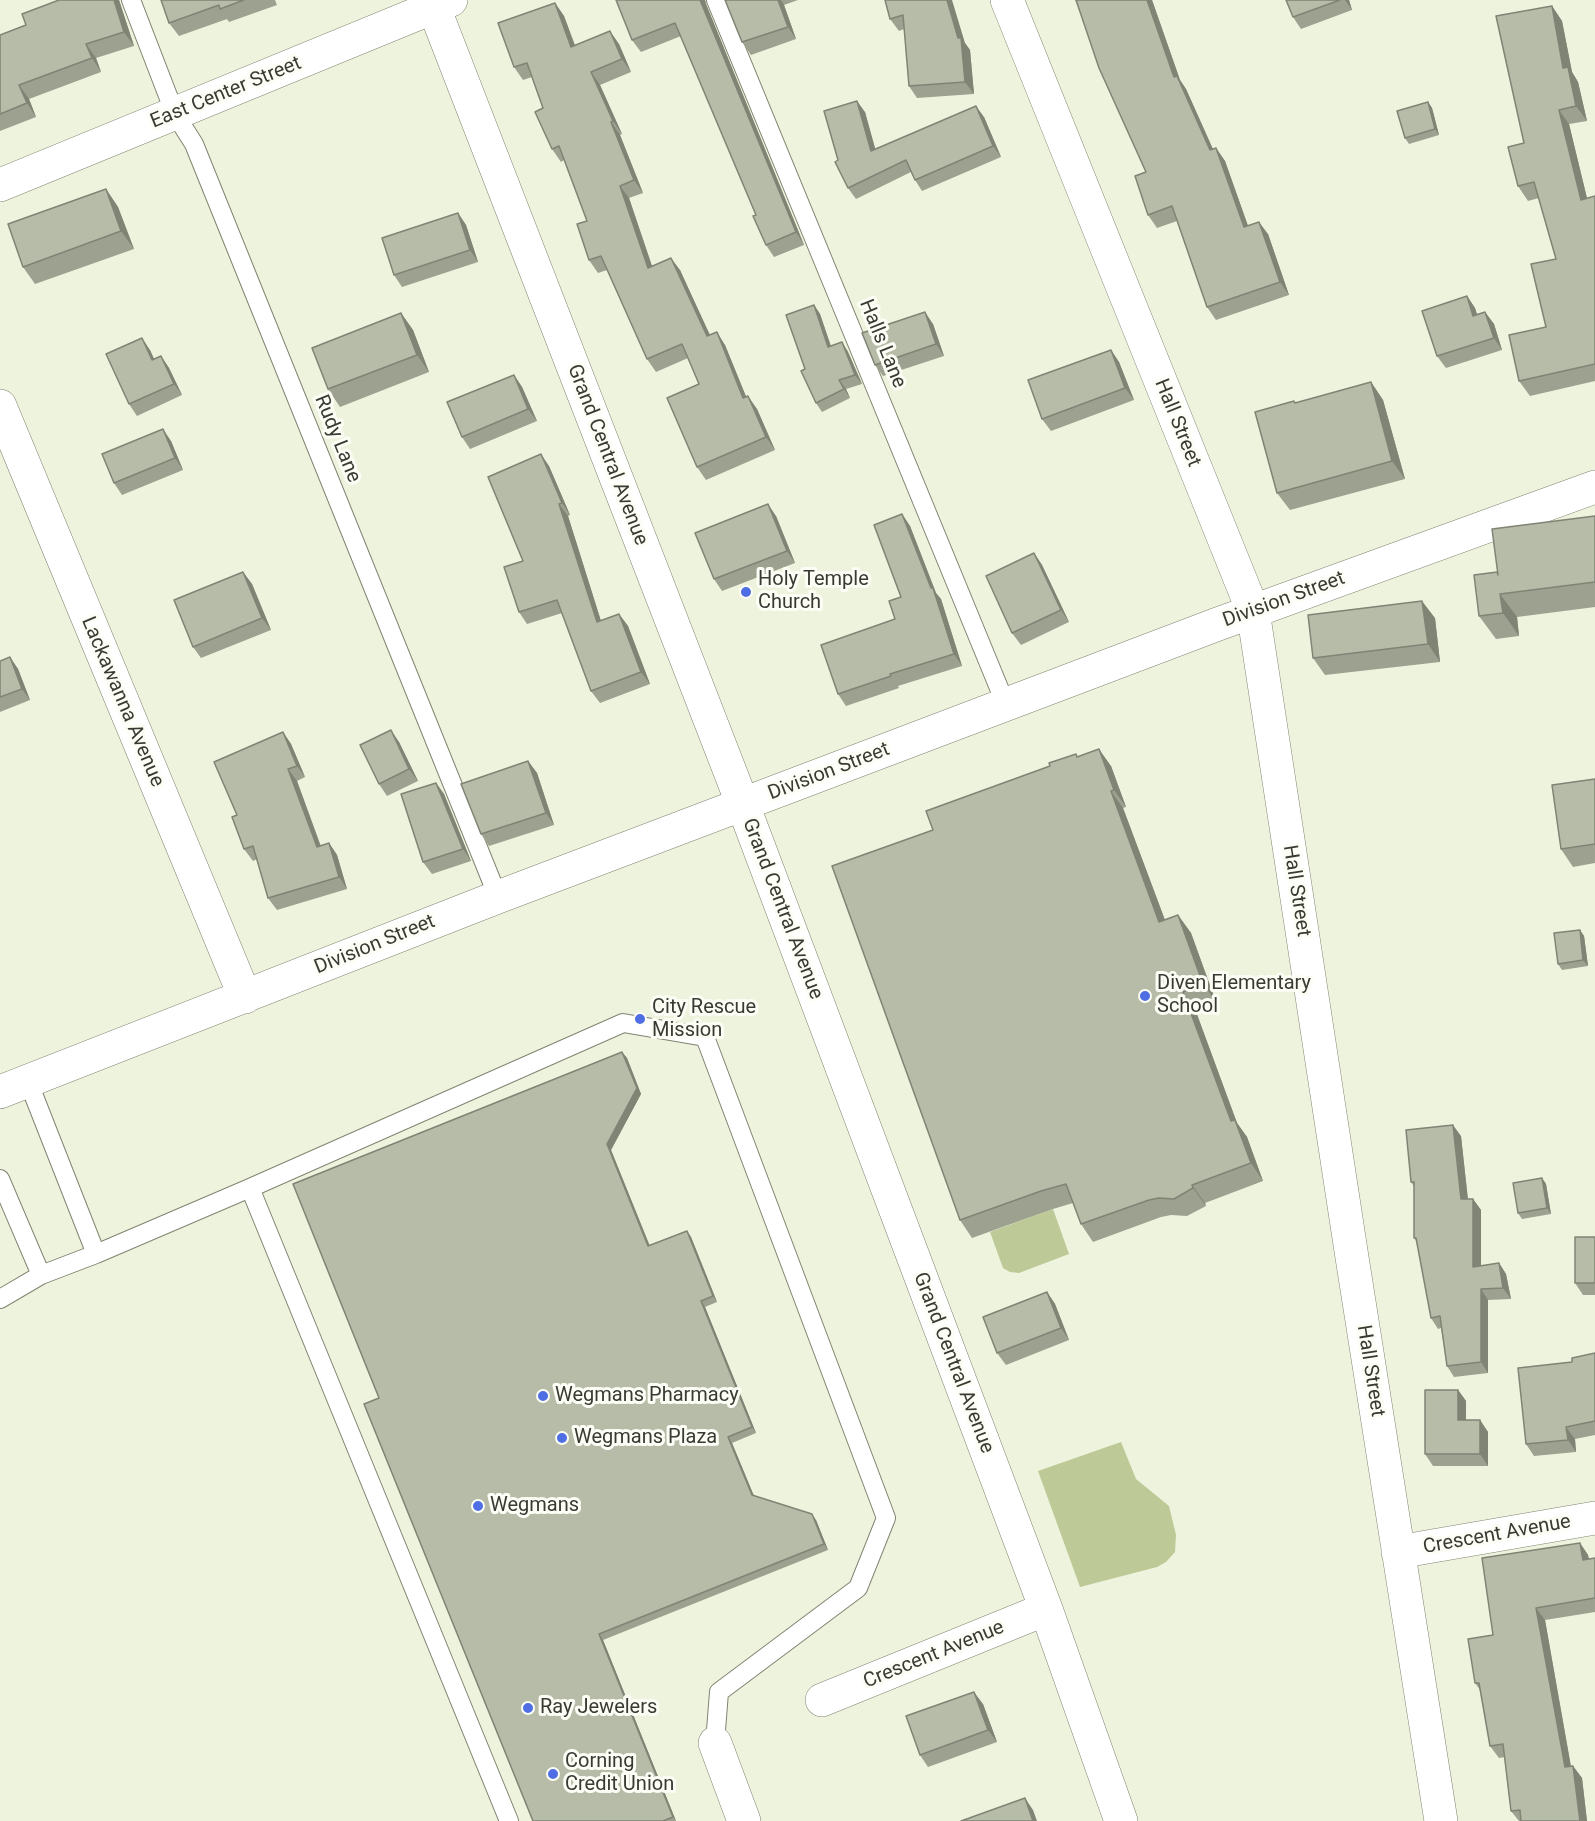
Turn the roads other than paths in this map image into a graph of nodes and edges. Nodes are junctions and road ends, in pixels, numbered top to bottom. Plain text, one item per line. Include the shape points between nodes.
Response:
1 (130, 0) edge
2 (716, 0) edge
3 (1006, 0) edge
4 (439, 2) edge
5 (175, 114) junction
6 (0, 185) edge
7 (0, 406) edge
8 (1595, 487) edge
9 (1253, 611) junction
10 (1006, 705) junction
11 (743, 805) junction
12 (498, 897) junction
13 (245, 997) junction
14 (14, 1086) edge
15 (0, 1179) edge
16 (250, 1188) junction
17 (96, 1254) junction
18 (41, 1275) junction
19 (0, 1299) edge
20 (1595, 1518) edge
21 (1398, 1552) junction
22 (1046, 1609) junction
23 (822, 1700) dead end
24 (715, 1743) joint
25 (509, 1821) edge
26 (744, 1821) edge
27 (1121, 1821) edge
28 (1441, 1821) edge

1 - 5 lane, Rudy Lane
2 - 10 lane, Halls Lane
3 - 9 street, Hall Street
4 - 5 street, East Center Street
4 - 11 street, Grand Central Avenue
5 - 6 street, East Center Street
5 - 12 lane, Rudy Lane via 194,144
7 - 13 street, Lackawanna Avenue
8 - 9 street, Division Street
9 - 10 street, Division Street
9 - 21 street, Hall Street
10 - 11 street, Division Street
11 - 12 street, Division Street
11 - 22 street, Grand Central Avenue
12 - 13 street, Division Street
13 - 14 street, Division Street
14 - 17 lane
15 - 18 lane
16 - 17 lane
16 - 24 lane via 623,1023 705,1037 886,1518 858,1588 718,1692
16 - 25 lane
17 - 18 lane
18 - 19 lane
20 - 21 street, Crescent Avenue
21 - 28 street, Hall Street
22 - 23 street, Crescent Avenue
22 - 27 street, Grand Central Avenue
24 - 26 street

